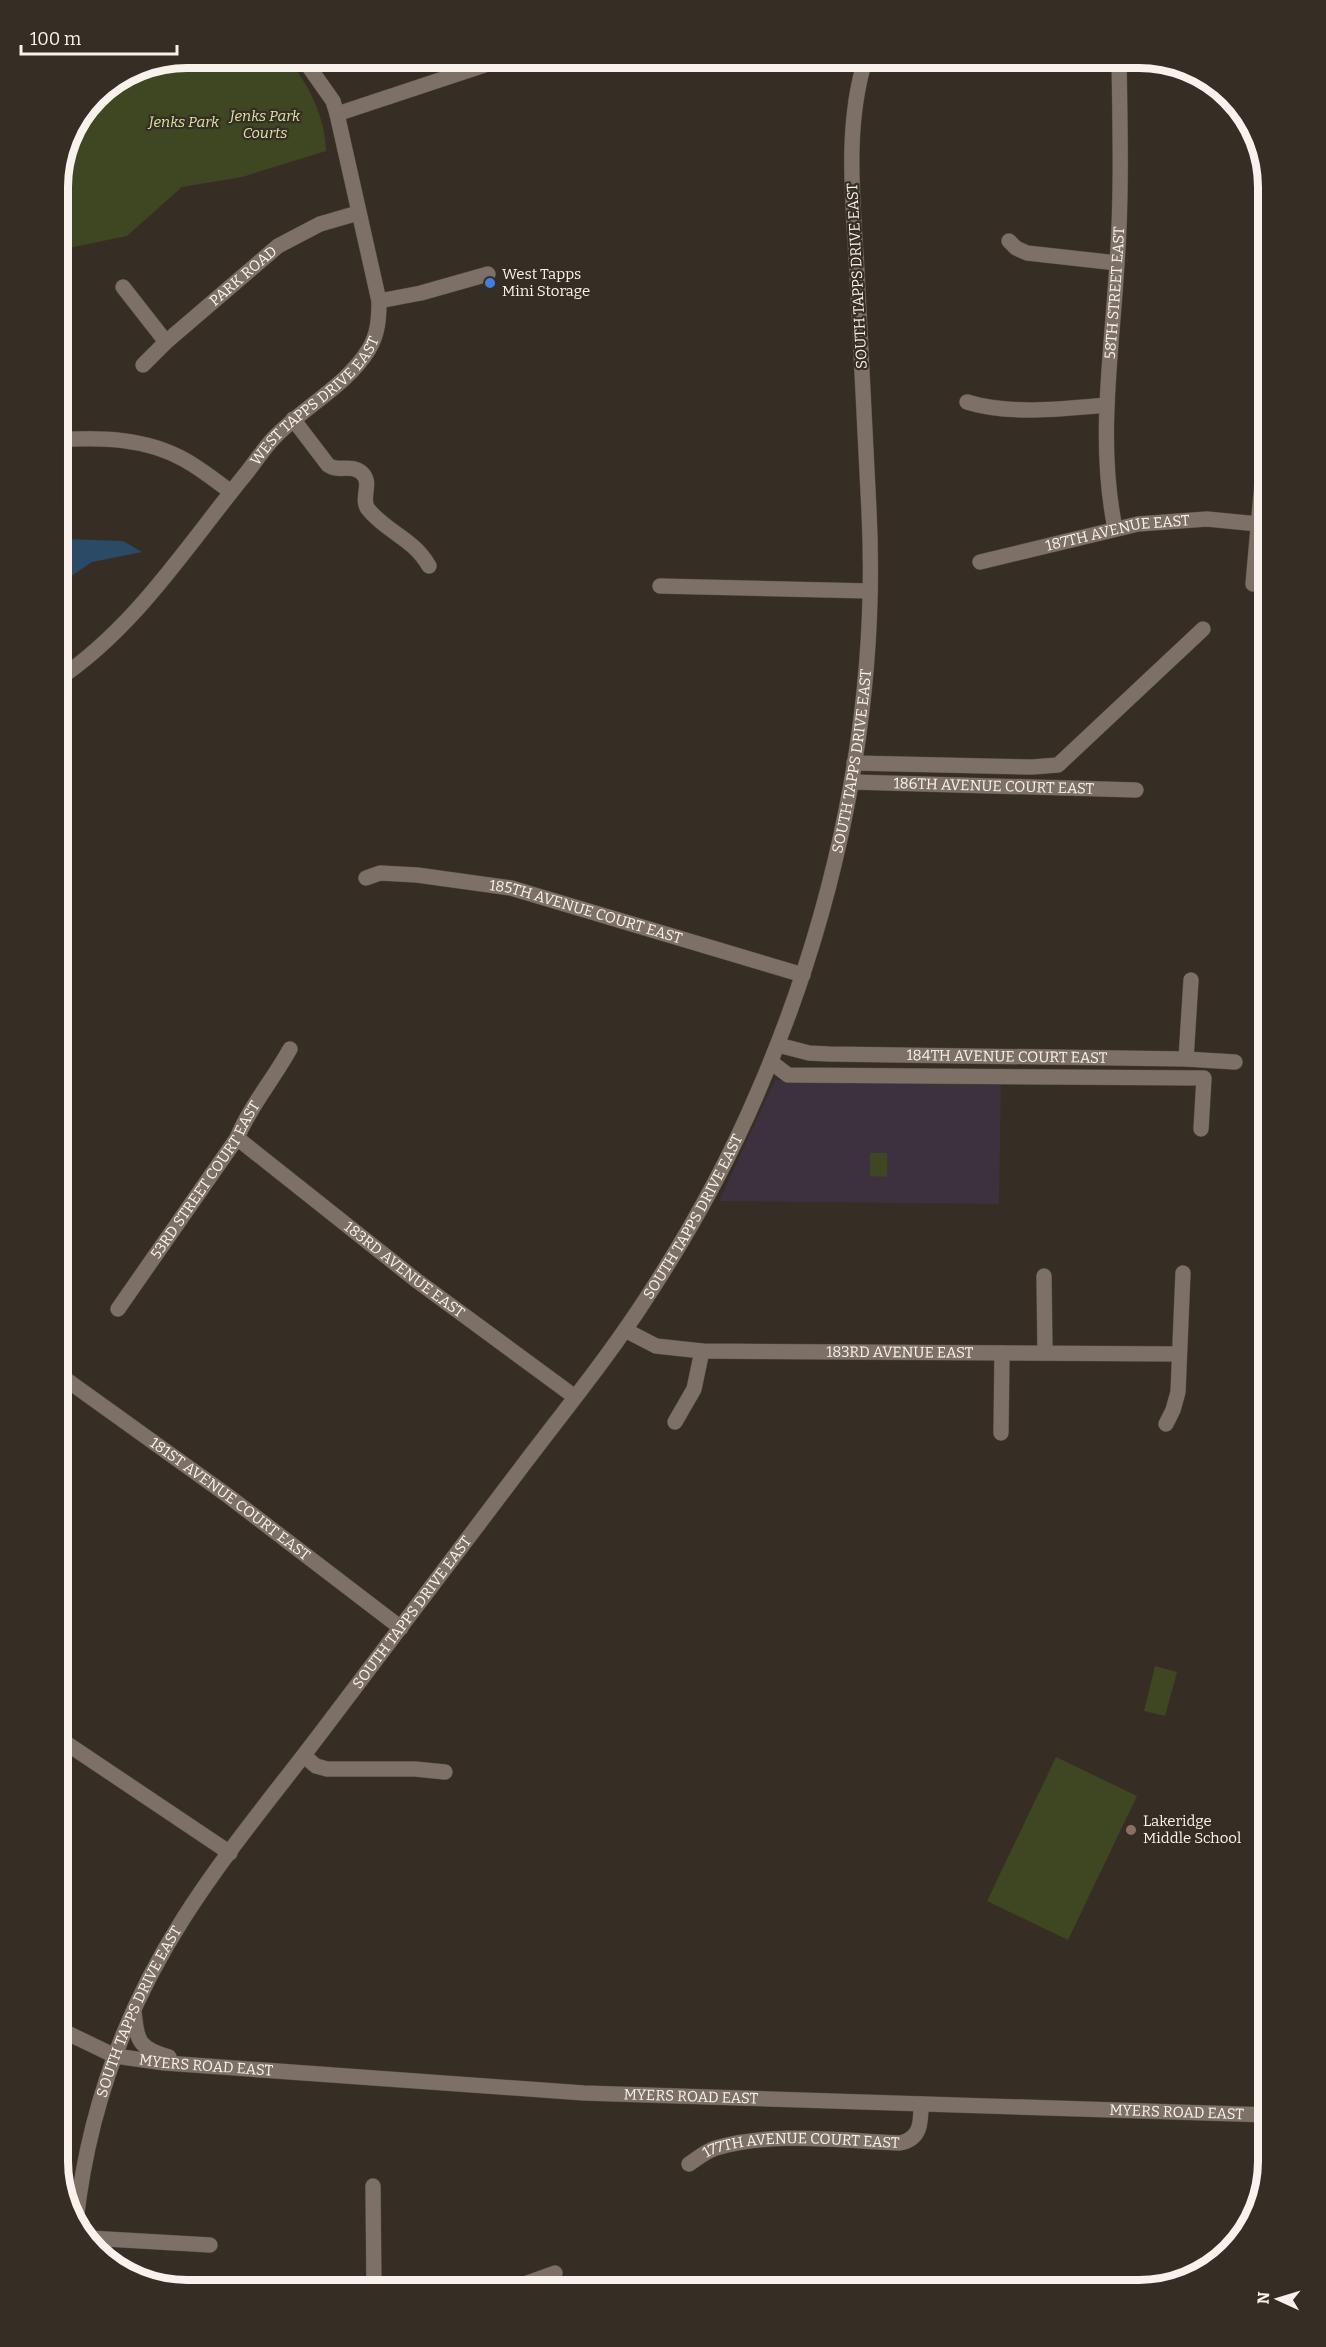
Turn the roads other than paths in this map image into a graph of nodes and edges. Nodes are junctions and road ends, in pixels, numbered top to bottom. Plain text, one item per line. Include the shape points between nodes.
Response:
1 (310, 68) edge
2 (476, 68) edge
3 (863, 68) edge
4 (1119, 68) edge
5 (337, 114) junction
6 (358, 213) junction
7 (1009, 241) dead end
8 (1118, 264) junction
9 (488, 274) dead end
10 (123, 287) dead end
11 (379, 301) junction
12 (166, 342) junction
13 (143, 365) dead end
14 (967, 402) dead end
15 (1107, 405) junction
16 (293, 419) junction
17 (68, 439) edge
18 (231, 492) junction
19 (1258, 524) joint
20 (1115, 528) junction
21 (980, 562) dead end
22 (429, 566) dead end
23 (1253, 584) dead end
24 (660, 586) dead end
25 (870, 591) junction
26 (1203, 629) dead end
27 (68, 672) edge
28 (854, 763) junction
29 (852, 782) junction
30 (1136, 790) dead end
31 (366, 878) dead end
32 (803, 975) junction
33 (1191, 980) dead end
34 (778, 1045) junction
35 (290, 1049) dead end
36 (1186, 1059) junction
37 (771, 1062) junction
38 (1234, 1062) dead end
39 (1201, 1129) dead end
40 (237, 1138) junction
41 (1184, 1273) dead end
42 (1044, 1276) dead end
43 (118, 1309) dead end
44 (625, 1330) junction
45 (702, 1351) junction
46 (1002, 1353) junction
47 (1046, 1353) junction
48 (1179, 1354) junction
49 (68, 1381) edge
50 (575, 1397) junction
51 (675, 1422) dead end
52 (1166, 1424) dead end
53 (1001, 1433) dead end
54 (401, 1628) junction
55 (68, 1744) edge
56 (304, 1756) junction
57 (445, 1772) dead end
58 (230, 1853) junction
59 (134, 2010) junction
60 (68, 2033) edge
61 (115, 2056) junction
62 (195, 2066) junction
63 (921, 2104) junction
64 (1258, 2115) edge
65 (689, 2164) dead end
66 (373, 2186) dead end
67 (78, 2208) edge
68 (97, 2238) edge
69 (210, 2245) dead end
70 (555, 2273) dead end
71 (374, 2279) edge
72 (537, 2279) edge

1 - 5 street, WEST TAPPS DRIVE EAST
2 - 5 street
3 - 25 street, SOUTH TAPPS DRIVE EAST via 852,151
4 - 8 street, 58TH STREET EAST
5 - 6 street, WEST TAPPS DRIVE EAST
6 - 11 street, WEST TAPPS DRIVE EAST
6 - 12 street, PARK ROAD via 320,224 278,246
7 - 8 street via 1027,253
8 - 15 street, 58TH STREET EAST
9 - 11 street
10 - 12 street
11 - 16 street, WEST TAPPS DRIVE EAST via 377,331 368,350 342,379
12 - 13 street, PARK ROAD
14 - 15 street via 999,409
15 - 20 street, 58TH STREET EAST via 1106,465
16 - 18 street, WEST TAPPS DRIVE EAST
16 - 22 street via 328,465 339,469 351,467 363,474 367,507 422,554
17 - 18 street via 97,438 148,446 183,459
18 - 27 street, WEST TAPPS DRIVE EAST via 125,623 92,656
19 - 20 street, 187TH AVENUE EAST via 1184,520
19 - 23 street
20 - 21 street, 187TH AVENUE EAST
24 - 25 street
25 - 28 street, SOUTH TAPPS DRIVE EAST via 866,672
26 - 28 street, 186TH AVENUE COURT EAST via 1058,765
28 - 29 street, SOUTH TAPPS DRIVE EAST
29 - 30 street, 186TH AVENUE COURT EAST
29 - 32 street, SOUTH TAPPS DRIVE EAST
31 - 32 street, 185TH AVENUE COURT EAST via 380,873 417,875 511,888
32 - 34 street, SOUTH TAPPS DRIVE EAST
33 - 36 street
34 - 36 street, 184TH AVENUE COURT EAST via 829,1054
34 - 37 street, SOUTH TAPPS DRIVE EAST
35 - 40 street, 53RD STREET COURT EAST
36 - 38 street, 184TH AVENUE COURT EAST
37 - 39 street via 788,1075 1204,1078
37 - 44 street, SOUTH TAPPS DRIVE EAST via 703,1204
40 - 43 street, 53RD STREET COURT EAST
40 - 50 street, 183RD AVENUE EAST via 426,1287
41 - 48 street
42 - 47 street
44 - 45 street, 183RD AVENUE EAST via 656,1346
44 - 50 street, SOUTH TAPPS DRIVE EAST
45 - 46 street, 183RD AVENUE EAST
45 - 51 street via 694,1389
46 - 47 street, 183RD AVENUE EAST
46 - 53 street
47 - 48 street, 183RD AVENUE EAST
48 - 52 street via 1178,1392
49 - 54 street, 181ST AVENUE COURT EAST
50 - 54 street, SOUTH TAPPS DRIVE EAST
54 - 56 street, SOUTH TAPPS DRIVE EAST
55 - 58 street
56 - 57 street via 327,1769
56 - 58 street, SOUTH TAPPS DRIVE EAST
58 - 59 street, SOUTH TAPPS DRIVE EAST via 179,1924
59 - 61 street, SOUTH TAPPS DRIVE EAST
59 - 62 street via 137,2037 147,2049
60 - 61 street, MYERS ROAD EAST
61 - 62 street, MYERS ROAD EAST
61 - 67 street, SOUTH TAPPS DRIVE EAST via 87,2149
62 - 63 street, MYERS ROAD EAST via 584,2093
63 - 64 street, MYERS ROAD EAST
63 - 65 street, 177TH AVENUE COURT EAST via 921,2117 910,2141 794,2139 741,2143 716,2148
66 - 71 street
68 - 69 street
70 - 72 street

